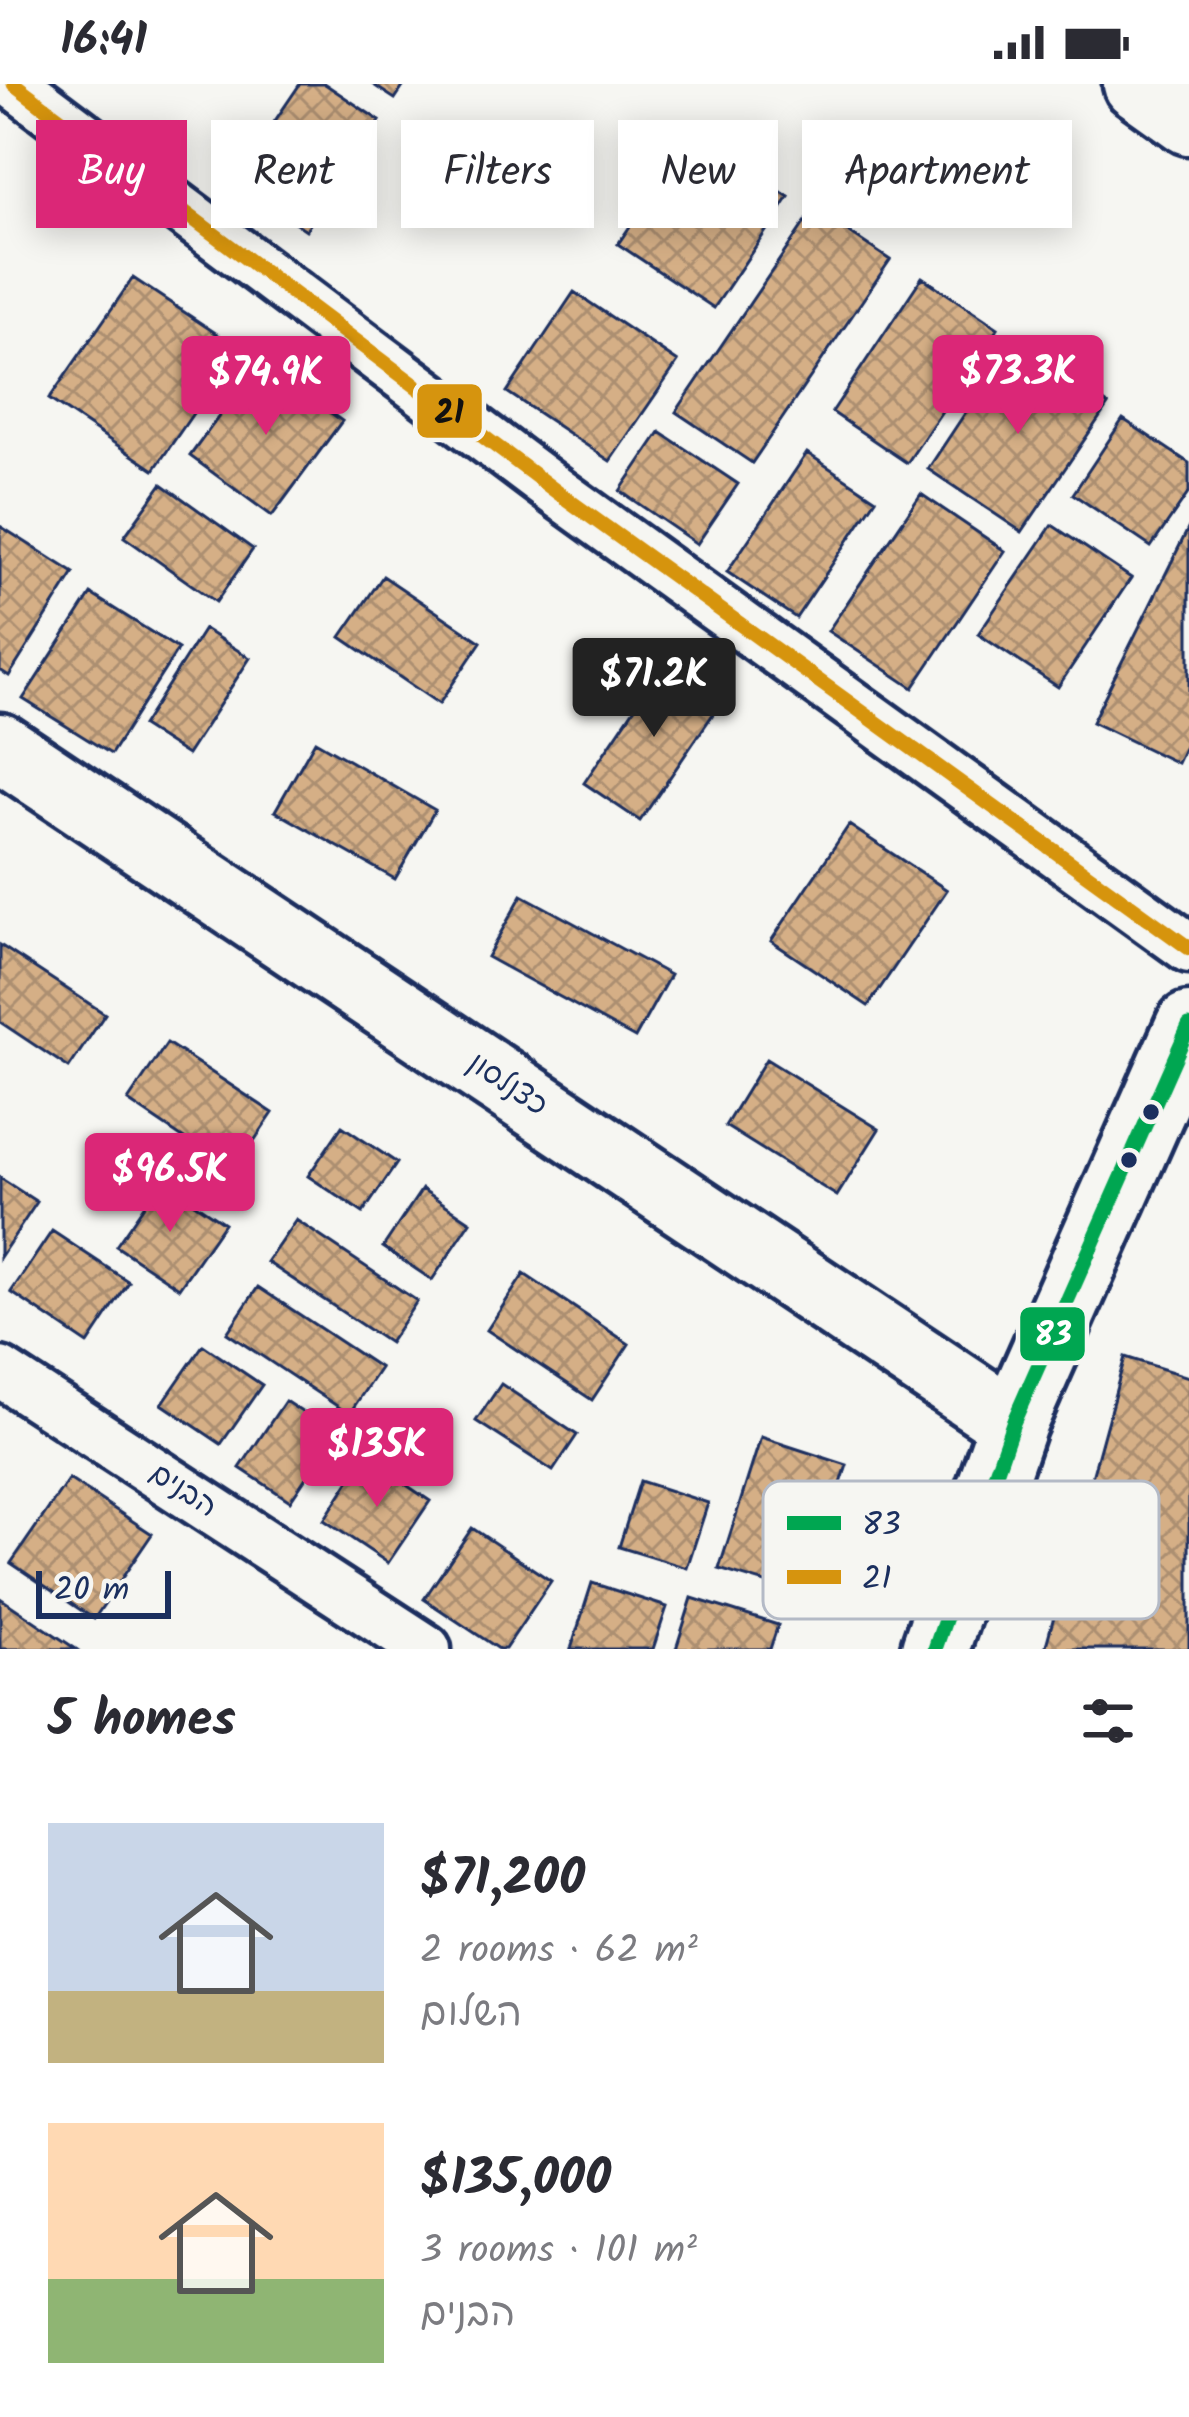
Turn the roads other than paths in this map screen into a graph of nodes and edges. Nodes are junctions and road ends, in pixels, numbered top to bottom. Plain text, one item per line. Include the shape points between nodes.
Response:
1 (14, 84) edge
2 (1137, 84) edge
3 (1189, 121) edge
4 (0, 747) edge
5 (1189, 948) edge
6 (1189, 1026) edge
7 (0, 1372) edge
8 (1013, 1423) junction
9 (993, 1481) edge
10 (945, 1619) edge
11 (426, 1649) edge
12 (935, 1649) edge

1 - 5 street via 557,492
2 - 3 main road
4 - 8 main road, כצנלסון
6 - 8 main road
7 - 11 street, הבנים
8 - 9 main road
10 - 12 main road

